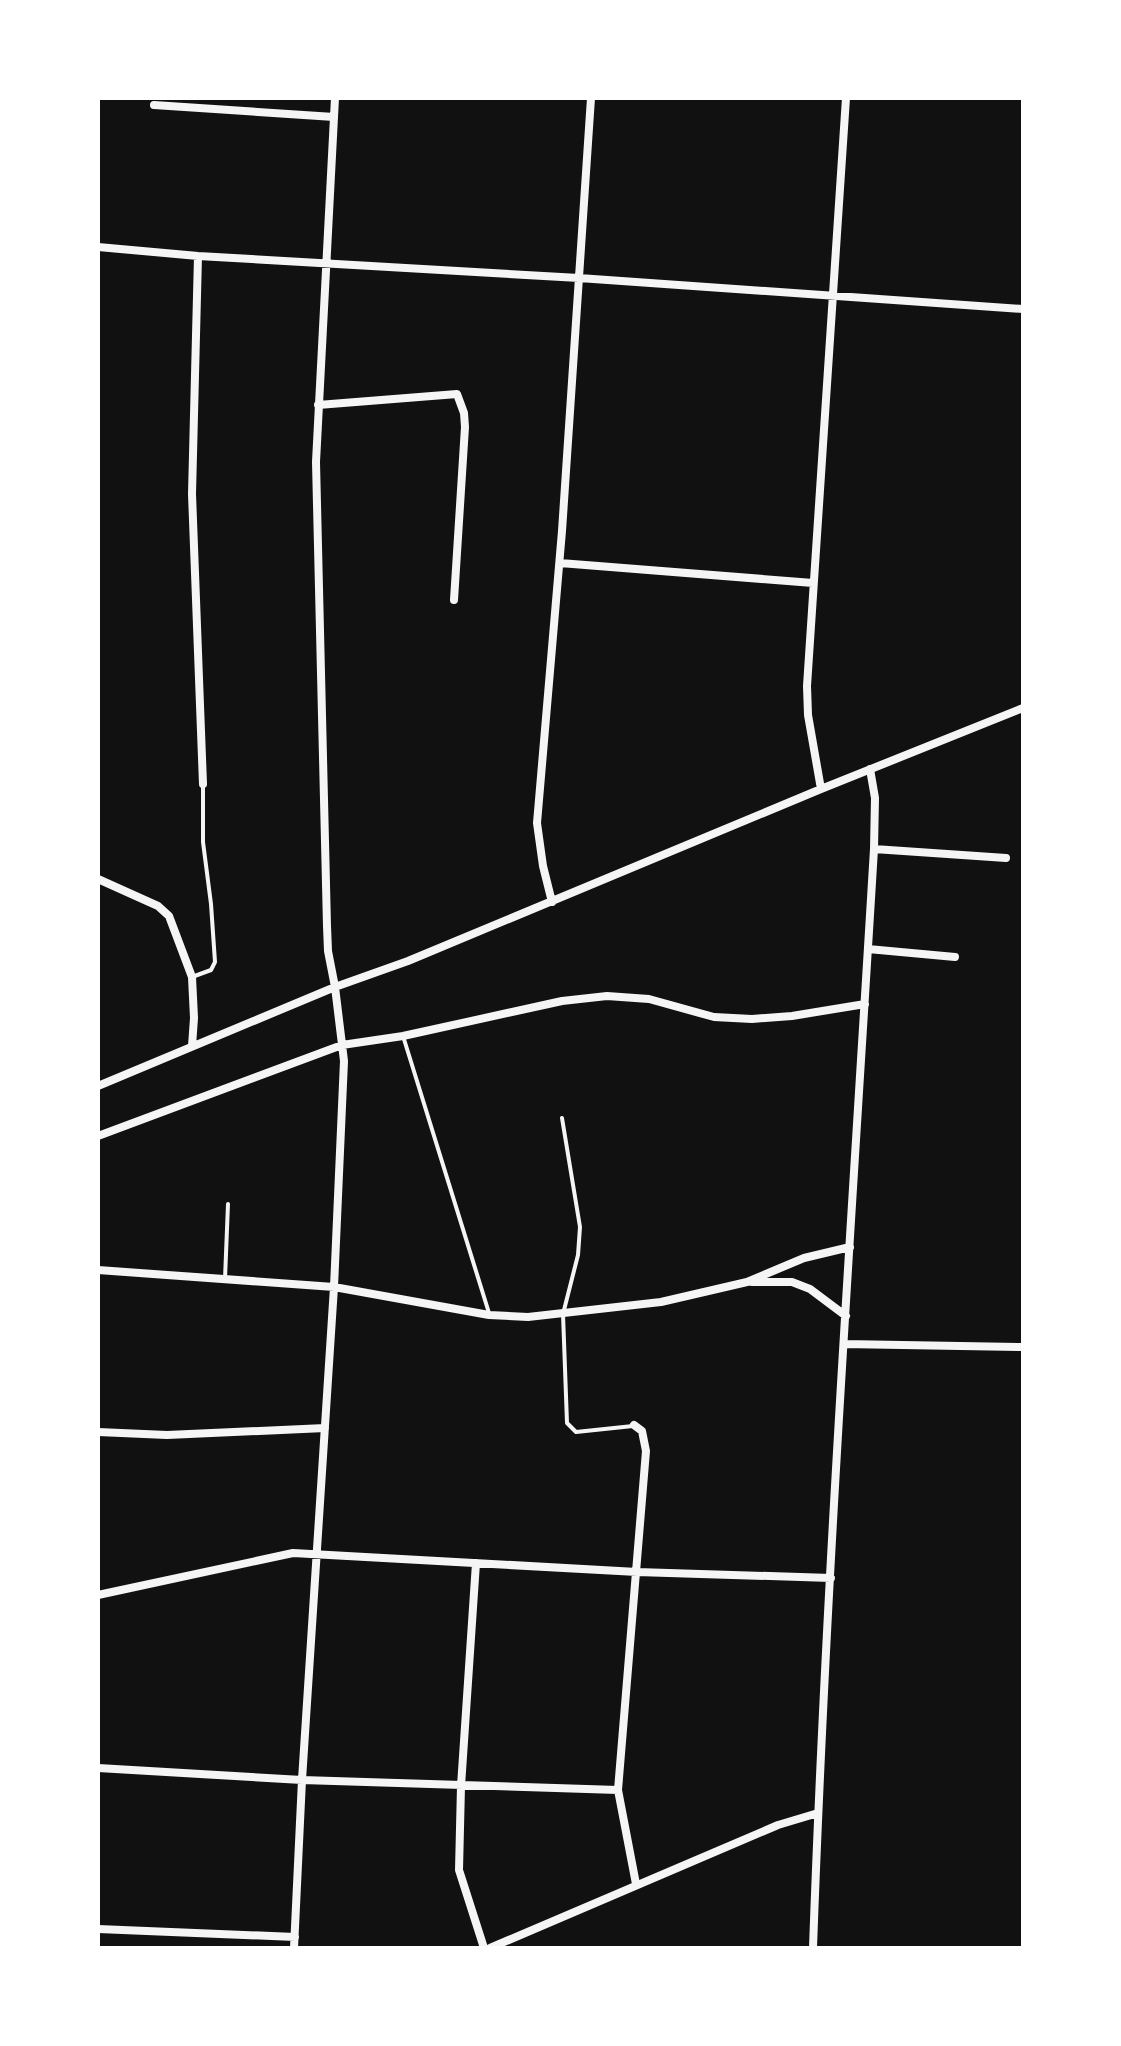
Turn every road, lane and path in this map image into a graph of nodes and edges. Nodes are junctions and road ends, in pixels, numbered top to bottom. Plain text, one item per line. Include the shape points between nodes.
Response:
1 (335, 98) edge
2 (591, 98) edge
3 (846, 98) edge
4 (154, 105) dead end
5 (334, 117) junction
6 (98, 247) edge
7 (198, 256) junction
8 (325, 263) junction
9 (579, 278) junction
10 (833, 297) junction
11 (1023, 309) edge
12 (318, 405) junction
13 (560, 563) junction
14 (813, 583) junction
15 (454, 600) dead end
16 (1023, 708) edge
17 (870, 769) junction
18 (203, 784) joint
19 (821, 789) junction
20 (874, 849) junction
21 (1006, 858) dead end
22 (98, 879) edge
23 (552, 902) junction
24 (868, 949) junction
25 (955, 957) dead end
26 (192, 977) junction
27 (335, 987) junction
28 (865, 1004) junction
29 (403, 1036) junction
30 (342, 1045) junction
31 (192, 1046) junction
32 (98, 1086) edge
33 (562, 1118) dead end
34 (98, 1136) edge
35 (228, 1204) dead end
36 (850, 1247) junction
37 (98, 1270) edge
38 (225, 1279) junction
39 (747, 1282) junction
40 (334, 1287) junction
41 (563, 1314) junction
42 (489, 1315) junction
43 (846, 1316) junction
44 (844, 1344) junction
45 (1023, 1347) edge
46 (634, 1425) joint
47 (325, 1428) junction
48 (98, 1432) edge
49 (316, 1553) junction
50 (476, 1563) junction
51 (637, 1572) junction
52 (831, 1578) junction
53 (98, 1595) edge
54 (98, 1768) edge
55 (302, 1780) junction
56 (461, 1786) junction
57 (618, 1790) junction
58 (818, 1813) junction
59 (636, 1884) junction
60 (98, 1929) edge
61 (295, 1937) junction
62 (294, 1948) edge
63 (484, 1948) edge
64 (490, 1948) edge
65 (813, 1948) edge

1 - 5 street
2 - 9 street
3 - 10 street
4 - 5 street
5 - 8 street
6 - 7 street
7 - 8 street
7 - 18 street via 192,494
8 - 9 street
8 - 12 street
9 - 10 street
9 - 13 street
10 - 11 street
10 - 14 street
12 - 15 street via 457,394 465,427
12 - 27 street via 327,926
13 - 14 street
13 - 23 street via 537,823
14 - 19 street via 808,715
16 - 17 street
17 - 19 street
17 - 20 street
18 - 26 lane via 215,962 211,970
19 - 23 street
20 - 21 street
20 - 24 street
22 - 26 street via 164,910
23 - 27 street
24 - 25 street
24 - 28 street
26 - 31 street
27 - 30 street
27 - 31 street
28 - 29 street via 752,1019 607,996
28 - 36 street
29 - 30 street
29 - 42 lane
30 - 34 street
30 - 40 street
31 - 32 street
33 - 41 lane via 580,1227
35 - 38 lane
36 - 39 street via 804,1258
36 - 43 street
37 - 38 street
38 - 40 street
39 - 41 street via 661,1302
39 - 43 street via 792,1282
40 - 42 street
40 - 47 street
41 - 42 street
41 - 46 lane via 567,1423 576,1432
43 - 44 street
44 - 45 street
44 - 52 street
46 - 51 street via 642,1431 646,1451
47 - 48 street via 167,1435
47 - 49 street
49 - 50 street
49 - 53 street via 293,1553
49 - 55 street
50 - 51 street
50 - 56 street
51 - 52 street
51 - 57 street
52 - 58 street
54 - 55 street
55 - 56 street
55 - 61 street
56 - 57 street
56 - 63 street via 459,1870
57 - 59 street
58 - 59 street
58 - 65 street
59 - 64 street
60 - 61 street
61 - 62 street

